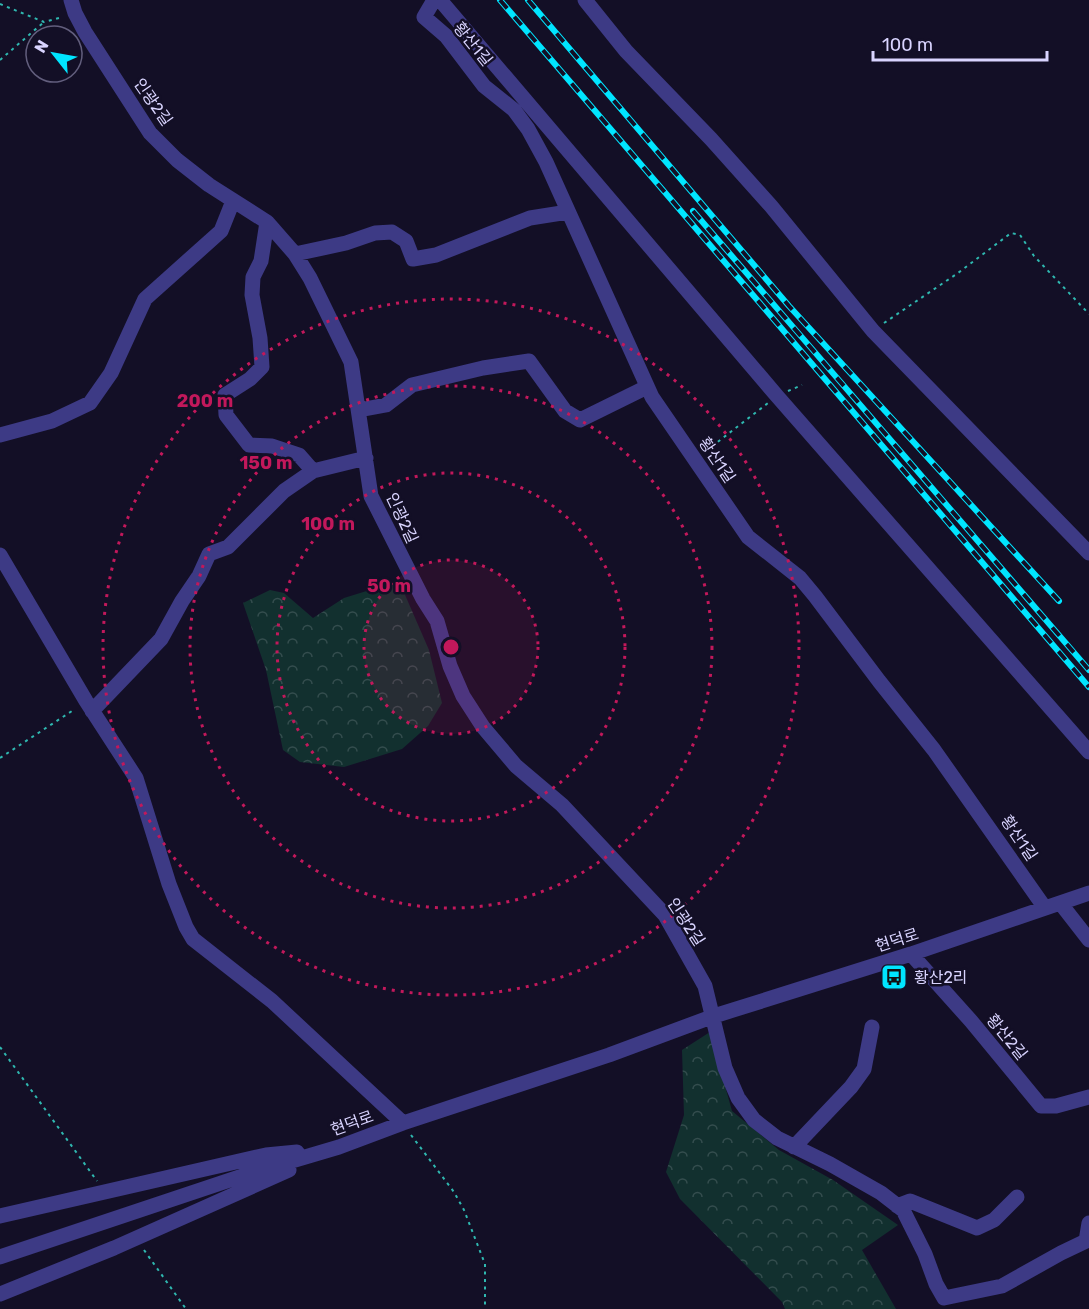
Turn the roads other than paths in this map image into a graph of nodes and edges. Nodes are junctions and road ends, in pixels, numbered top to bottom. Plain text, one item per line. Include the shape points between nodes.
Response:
1 (434, 0) edge
2 (440, 0) edge
3 (585, 0) edge
4 (73, 6) edge
5 (553, 134) junction
6 (536, 143) junction
7 (233, 201) junction
8 (568, 212) junction
9 (267, 222) junction
10 (295, 254) junction
11 (647, 387) junction
12 (359, 410) junction
13 (0, 435) edge
14 (366, 458) junction
15 (314, 471) junction
16 (1089, 553) edge
17 (0, 555) edge
18 (89, 706) junction
19 (1089, 752) edge
20 (1089, 893) edge
21 (1061, 904) junction
22 (1046, 908) junction
23 (1089, 940) edge
24 (911, 954) junction
25 (714, 1016) junction
26 (872, 1028) dead end
27 (1089, 1097) edge
28 (403, 1123) junction
29 (339, 1147) junction
30 (794, 1147) junction
31 (1017, 1197) dead end
32 (897, 1206) junction
33 (0, 1216) edge
34 (1089, 1223) edge
35 (0, 1257) edge
36 (0, 1294) edge

1 - 6 street, 황산1길 via 424,17 446,36 484,86 514,110
2 - 5 street
3 - 16 street via 626,51 771,206 873,331
4 - 7 street, 인광2길 via 150,133 177,160
5 - 6 street
5 - 19 street
6 - 8 street, 황산1길
7 - 9 street, 인광2길
7 - 13 street via 221,231 145,299 111,373 90,403 52,421
8 - 10 street via 530,218 436,255 413,259 406,241 392,232
8 - 11 street, 황산1길
9 - 10 street, 인광2길
9 - 15 street via 252,295 262,367 225,395 226,415 249,444 299,455
10 - 12 street, 인광2길 via 351,362
11 - 12 street via 580,420 565,411 529,361 412,385 386,405
11 - 22 street, 황산1길 via 748,537 800,578 815,596 934,750
12 - 14 street, 인광2길
14 - 15 street
14 - 25 street, 인광2길 via 371,496 437,621 463,696 516,766 562,806 665,915 705,986
15 - 18 street via 284,491 228,547 209,554 161,639
17 - 18 street
18 - 28 street via 136,778 169,884 193,939 272,1001
20 - 21 street, 현덕로
21 - 22 street, 현덕로
21 - 23 street
22 - 24 street, 현덕로
24 - 25 street, 현덕로
24 - 27 street, 황산2길 via 1041,1106
25 - 28 street, 현덕로
25 - 30 street via 725,1068 738,1098 754,1120
26 - 30 street via 864,1069
28 - 29 street, 현덕로
29 - 33 street via 266,1155
29 - 35 street, 현덕로
29 - 36 street via 135,1239
30 - 32 street via 881,1193
31 - 32 street via 994,1220 977,1228 910,1201
32 - 34 street via 903,1210 944,1298 1002,1286 1086,1241

